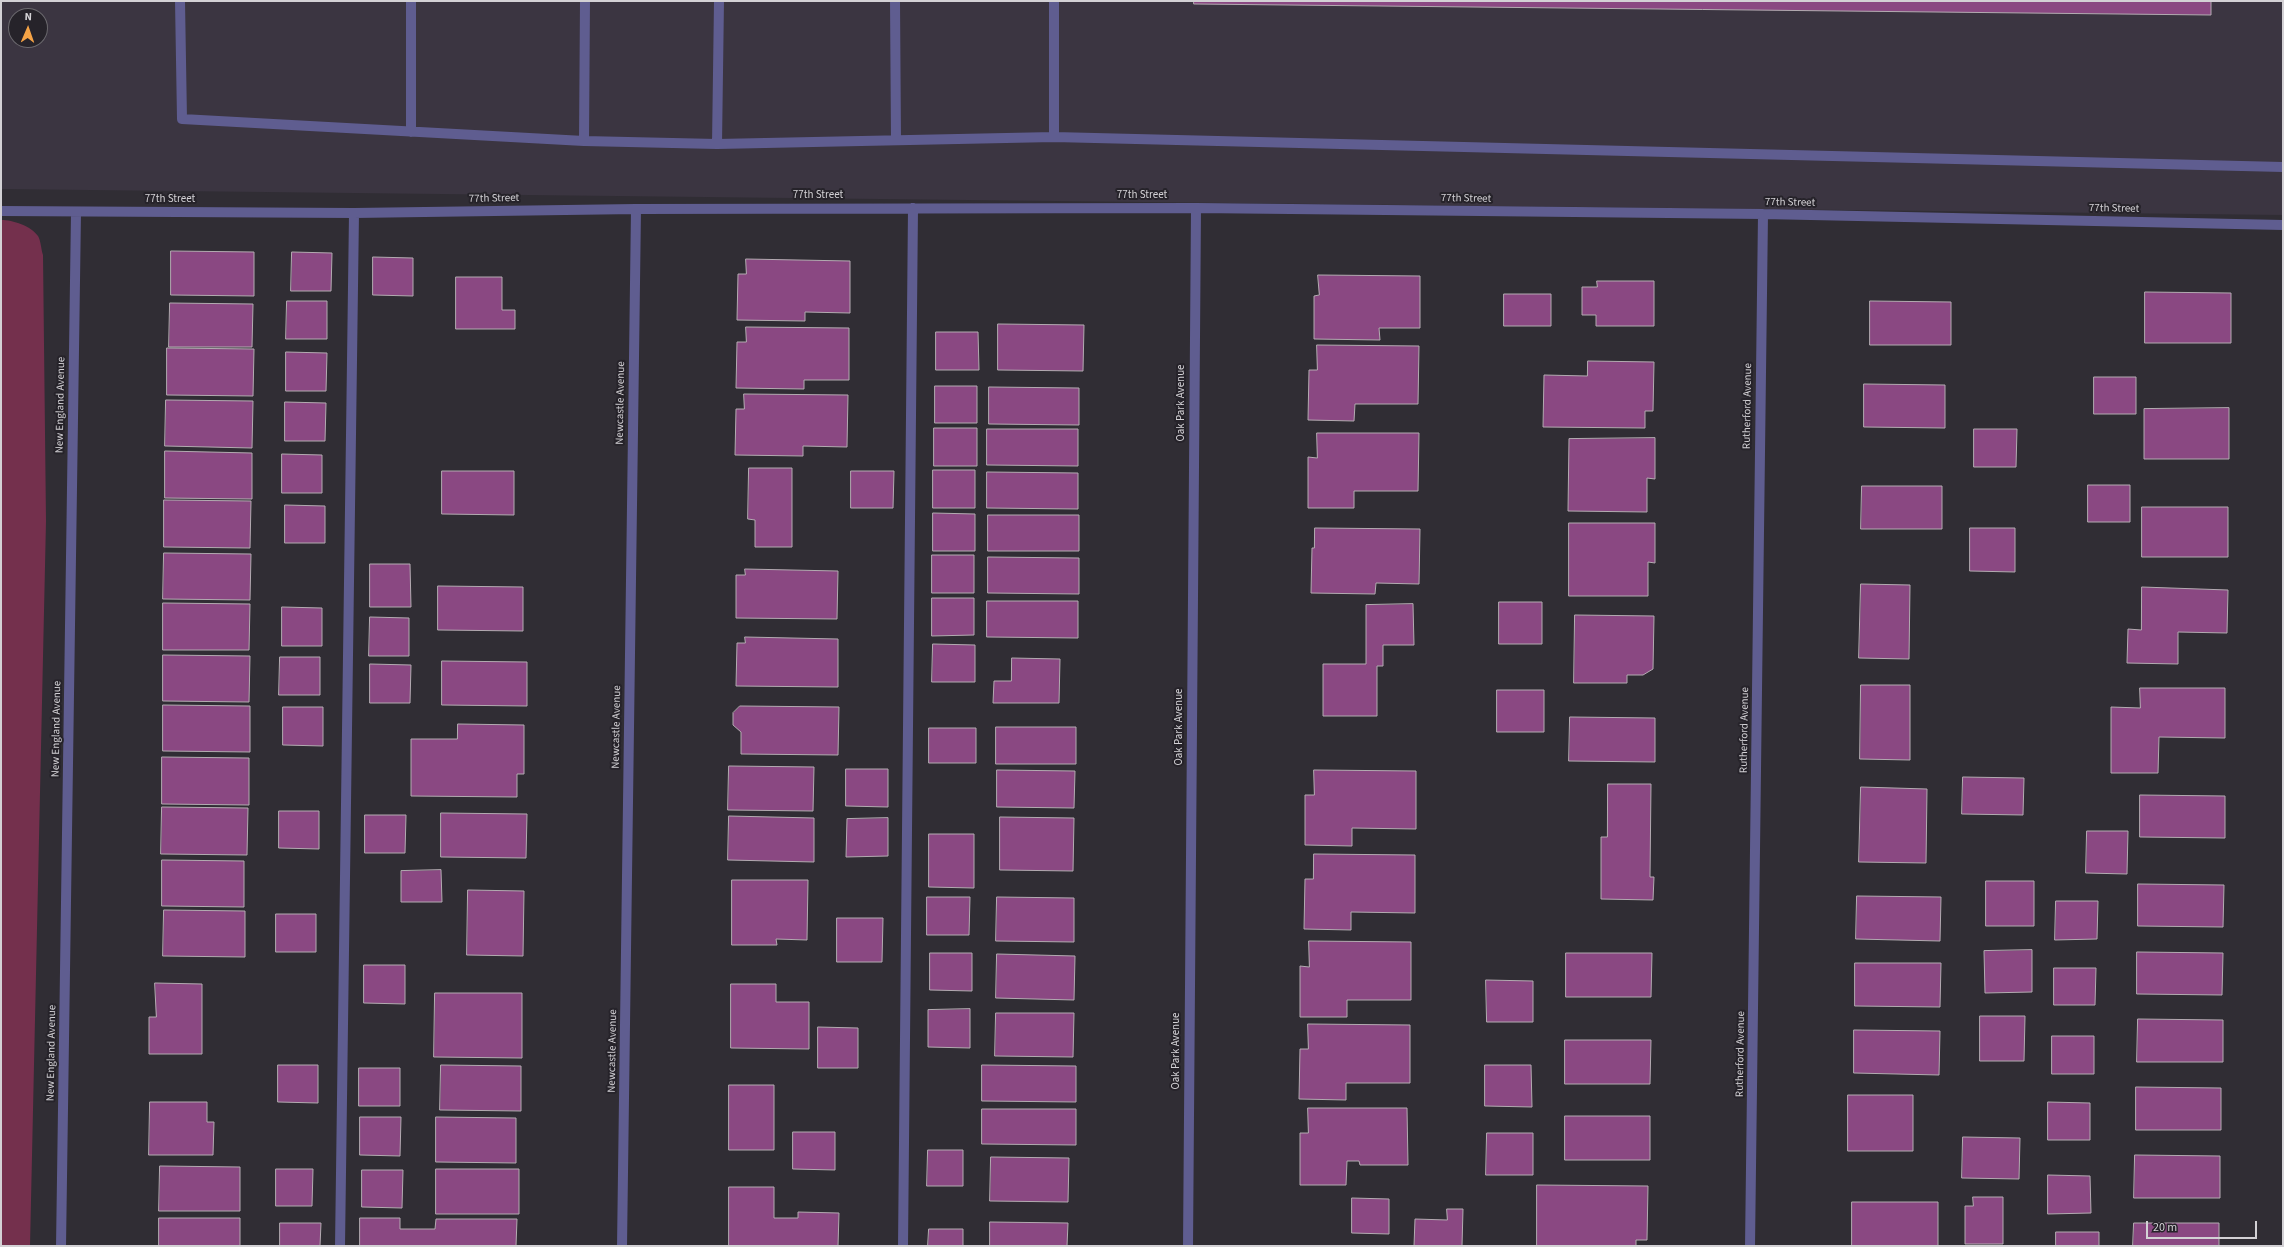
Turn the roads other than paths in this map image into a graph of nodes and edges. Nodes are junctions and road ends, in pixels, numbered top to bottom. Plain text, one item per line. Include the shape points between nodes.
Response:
1 (180, 1) edge
2 (411, 1) edge
3 (585, 1) edge
4 (719, 1) edge
5 (895, 1) edge
6 (1054, 1) edge
7 (411, 132) junction
8 (1054, 137) junction
9 (896, 140) junction
10 (584, 141) junction
11 (717, 144) junction
12 (2283, 167) edge
13 (913, 208) junction
14 (1196, 208) junction
15 (636, 209) junction
16 (1, 211) edge
17 (76, 212) junction
18 (354, 213) junction
19 (1762, 214) junction
20 (2283, 225) edge
21 (61, 1246) edge
22 (340, 1246) edge
23 (622, 1246) edge
24 (903, 1246) edge
25 (1188, 1246) edge
26 (1750, 1246) edge

1 - 7 street via 182,119
2 - 7 street
3 - 10 street
4 - 11 street
5 - 9 street
6 - 8 street
7 - 10 street
8 - 9 street
8 - 12 street
9 - 11 street
10 - 11 street
13 - 14 street, 77th Street
13 - 15 street, 77th Street
13 - 24 street
14 - 19 street, 77th Street
14 - 25 street, Oak Park Avenue
15 - 18 street, 77th Street
15 - 23 street, Newcastle Avenue
16 - 17 street, 77th Street
17 - 18 street, 77th Street
17 - 21 street, New England Avenue
18 - 22 street
19 - 20 street, 77th Street
19 - 26 street, Rutherford Avenue

